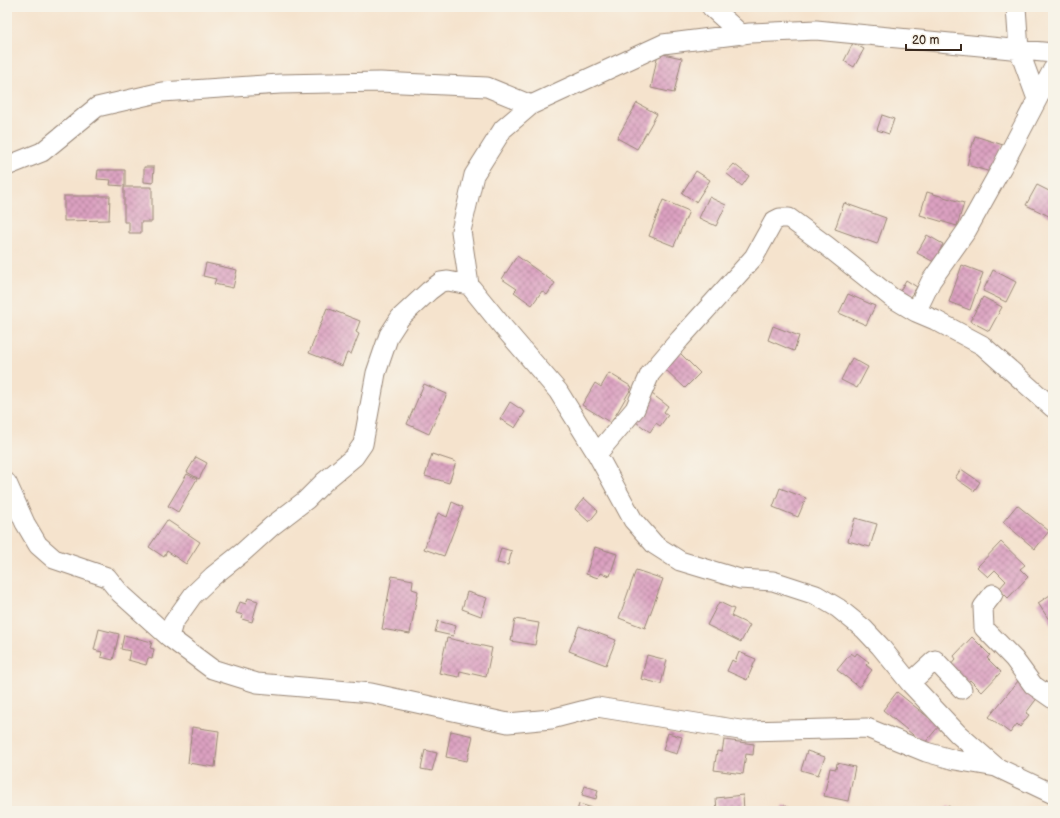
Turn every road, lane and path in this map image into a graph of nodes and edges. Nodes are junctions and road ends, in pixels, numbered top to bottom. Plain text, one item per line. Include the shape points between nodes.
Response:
1 (711, 7) edge
2 (1016, 7) edge
3 (742, 35) junction
4 (1019, 50) junction
5 (1053, 53) edge
6 (1053, 69) edge
7 (1038, 99) junction
8 (531, 105) junction
9 (7, 166) edge
10 (469, 285) junction
11 (916, 312) junction
12 (1053, 408) edge
13 (597, 454) junction
14 (7, 483) edge
15 (993, 594) dead end
16 (169, 636) junction
17 (910, 684) junction
18 (962, 689) dead end
19 (1053, 699) edge
20 (996, 767) junction
21 (1053, 794) edge

1 - 3 street
2 - 4 street
3 - 4 street via 816,30
3 - 8 street via 663,44
4 - 5 street
4 - 7 street
6 - 7 street
7 - 11 street via 967,230 931,281
8 - 9 street via 487,88 380,82 280,84 162,92 97,107 42,152
8 - 10 street via 503,129 474,175 461,231
10 - 13 street via 558,391
10 - 16 street via 441,282 400,318 389,335 376,373 363,444 354,457 193,595 172,623
11 - 12 street via 982,346
11 - 13 street via 891,297 789,218 780,218 774,221 754,257 650,374 635,409
13 - 17 street via 633,520 654,545 680,561 740,578 774,581 816,595 838,608 864,629
14 - 16 street via 38,545 54,559 107,577 120,593
15 - 19 street via 983,607 984,628 1014,658 1033,685
16 - 20 street via 212,669 256,683 371,693 508,723 550,719 597,707 746,731 867,728 926,752
17 - 18 street via 935,660
17 - 20 street via 958,734
20 - 21 street

